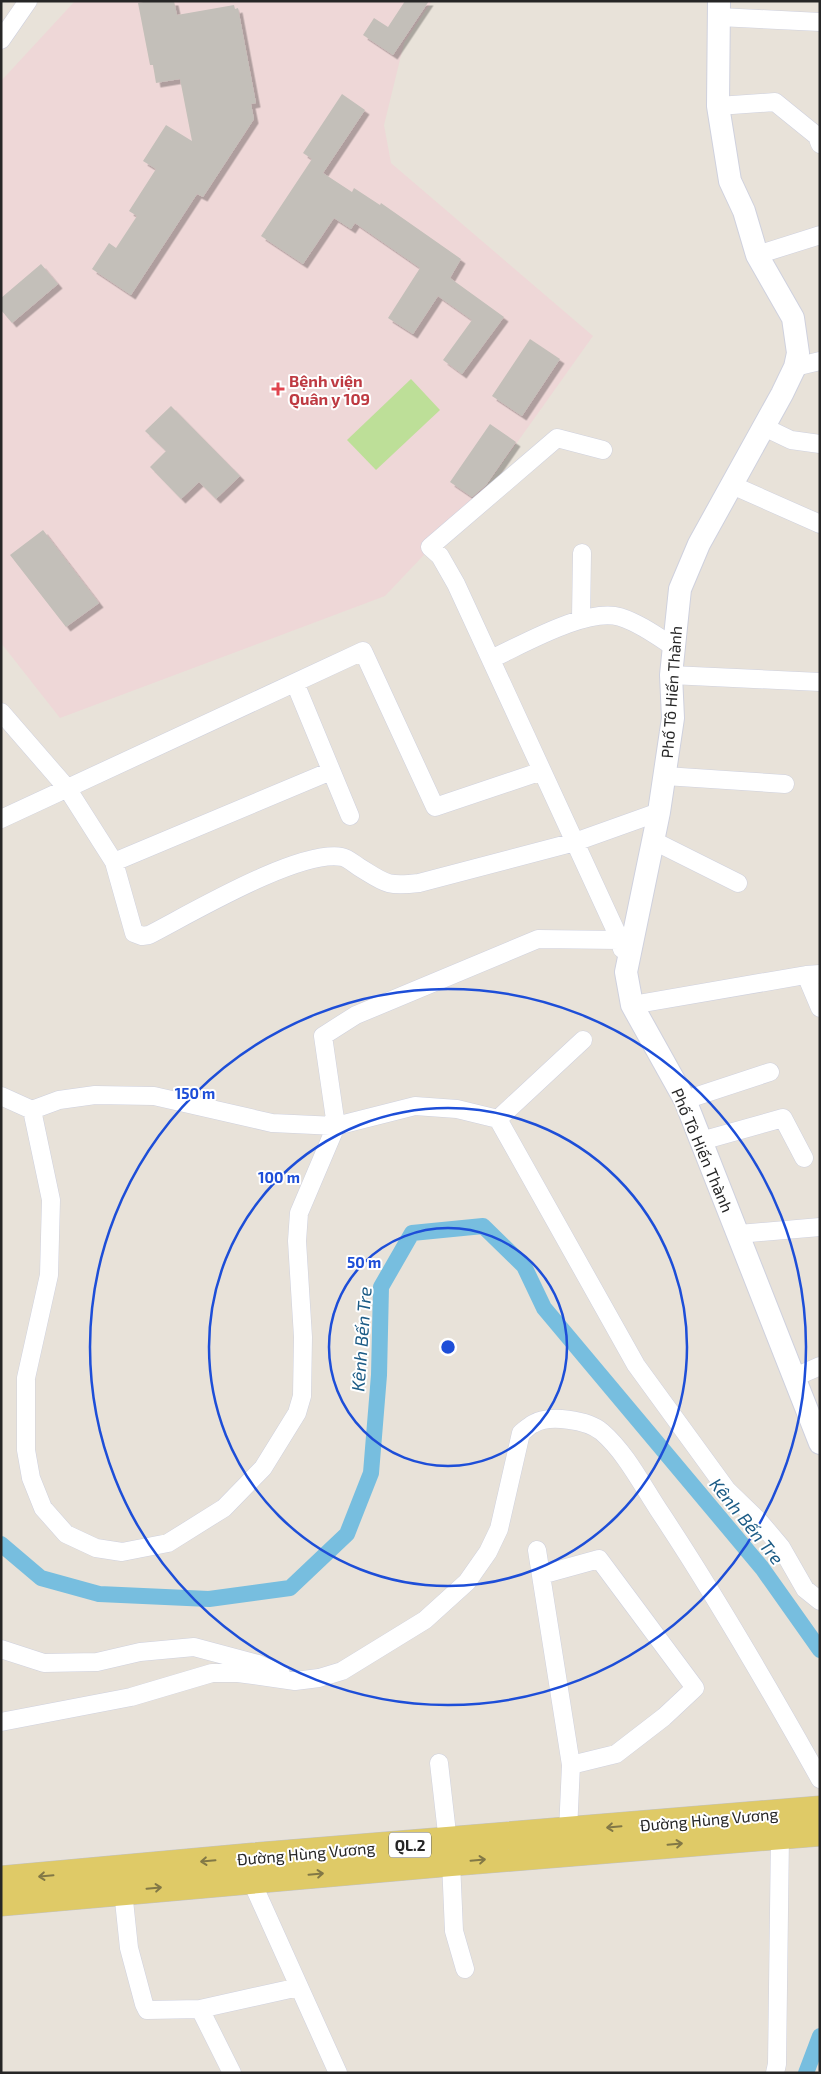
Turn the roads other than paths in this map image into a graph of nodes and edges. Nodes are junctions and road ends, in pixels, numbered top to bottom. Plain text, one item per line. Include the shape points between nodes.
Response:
1 (28, 1) edge
2 (719, 9) edge
3 (820, 22) edge
4 (1, 40) edge
5 (718, 106) junction
6 (820, 144) edge
7 (820, 235) edge
8 (757, 256) junction
9 (820, 361) edge
10 (794, 367) junction
11 (764, 427) junction
12 (820, 444) edge
13 (603, 450) dead end
14 (732, 485) junction
15 (820, 524) edge
16 (582, 553) dead end
17 (581, 618) junction
18 (674, 647) junction
19 (491, 659) junction
20 (671, 675) junction
21 (820, 682) edge
22 (295, 683) junction
23 (1, 712) edge
24 (542, 770) junction
25 (331, 771) junction
26 (664, 776) junction
27 (785, 784) dead end
28 (67, 788) junction
29 (660, 812) junction
30 (350, 816) dead end
31 (1, 819) edge
32 (654, 841) junction
33 (575, 842) junction
34 (114, 862) junction
35 (738, 883) dead end
36 (620, 940) junction
37 (626, 972) junction
38 (813, 974) edge
39 (632, 1006) junction
40 (820, 1008) edge
41 (583, 1040) dead end
42 (770, 1072) dead end
43 (1, 1096) edge
44 (685, 1100) junction
45 (32, 1110) junction
46 (498, 1119) junction
47 (336, 1126) junction
48 (701, 1141) junction
49 (804, 1158) dead end
50 (820, 1227) edge
51 (739, 1234) junction
52 (820, 1366) edge
53 (795, 1376) junction
54 (818, 1433) edge
55 (537, 1550) dead end
56 (540, 1575) junction
57 (820, 1601) edge
58 (1, 1649) edge
59 (295, 1681) junction
60 (1, 1722) edge
61 (439, 1763) dead end
62 (571, 1765) junction
63 (820, 1779) edge
64 (820, 1810) edge
65 (568, 1832) junction
66 (820, 1832) edge
67 (780, 1836) junction
68 (449, 1852) junction
69 (252, 1868) junction
70 (1, 1880) edge
71 (123, 1891) junction
72 (1, 1902) edge
73 (464, 1969) dead end
74 (299, 1987) junction
75 (200, 2009) junction
76 (232, 2073) edge
77 (338, 2073) edge
78 (775, 2073) edge

1 - 4 street
2 - 3 street
2 - 5 street, Phố Tô Hiến Thành
5 - 6 street via 775,102 817,136
5 - 8 street, Phố Tô Hiến Thành via 730,182 744,211
7 - 8 street
8 - 10 street, Phố Tô Hiến Thành via 793,318 798,353
9 - 10 street
10 - 11 street, Phố Tô Hiến Thành
11 - 12 street via 791,440
11 - 14 street, Phố Tô Hiến Thành
13 - 19 street via 557,438 430,547 440,556 456,584
14 - 15 street
14 - 18 street, Phố Tô Hiến Thành via 699,544 680,589
16 - 17 street
17 - 18 street via 620,617
17 - 19 street
18 - 20 street, Phố Tô Hiến Thành
19 - 24 street
20 - 21 street
20 - 26 street, Phố Tô Hiến Thành via 673,718
22 - 24 street via 363,651 435,807
22 - 25 street
22 - 28 street
23 - 28 street
24 - 33 street
25 - 30 street
25 - 34 street
26 - 27 street
26 - 29 street, Phố Tô Hiến Thành
28 - 31 street
28 - 34 street
29 - 32 street, Phố Tô Hiến Thành
29 - 33 street
32 - 35 street
32 - 37 street, Phố Tô Hiến Thành
33 - 34 street via 400,886 387,884 344,857 320,857 265,876 142,936 134,933
33 - 36 street
36 - 37 street
36 - 47 street via 538,939 356,1015 323,1036
37 - 39 street, Phố Tô Hiến Thành
38 - 39 street
38 - 40 street
39 - 44 street, Phố Tô Hiến Thành
41 - 46 street
42 - 44 street
43 - 45 street
44 - 48 street, Phố Tô Hiến Thành
45 - 47 street via 59,1100 95,1095 154,1096 272,1123
45 - 47 street via 51,1200 49,1275 26,1378 26,1450 31,1478 42,1508 66,1534 96,1548 122,1552 168,1543 224,1508 263,1468 297,1412 302,1396 303,1337 297,1241 299,1213
46 - 47 street via 456,1109 416,1106
46 - 57 street via 636,1365 727,1490 781,1547 805,1589
48 - 49 street via 783,1118
48 - 51 street, Phố Tô Hiến Thành
50 - 51 street
51 - 53 street, Phố Tô Hiến Thành
52 - 53 street
53 - 54 street, Phố Tô Hiến Thành
55 - 56 street
56 - 62 street
56 - 62 street via 598,1559 695,1688 664,1718 616,1754
58 - 59 street via 44,1663 97,1662 140,1652 194,1648 258,1664
59 - 60 street via 212,1673 131,1697
59 - 63 street via 342,1671 425,1620 468,1582 499,1529 521,1433 546,1419 565,1419 601,1431 620,1452 687,1554
61 - 68 street
62 - 65 street
64 -> 65 main road, Đường Hùng Vương / QL.2
65 - 68 main road, Đường Hùng Vương / QL.2
66 - 67 main road, Đường Hùng Vương / QL.2
68 -> 67 main road, Đường Hùng Vương / QL.2
67 - 78 street
68 - 69 main road, Đường Hùng Vương / QL.2
68 - 73 street via 454,1931
69 -> 70 main road, Đường Hùng Vương / QL.2
71 -> 69 main road, Đường Hùng Vương / QL.2
69 - 74 street
71 - 72 main road, Đường Hùng Vương / QL.2
71 - 75 street via 129,1948 147,2010
74 - 75 street
74 - 77 street
75 - 76 street

